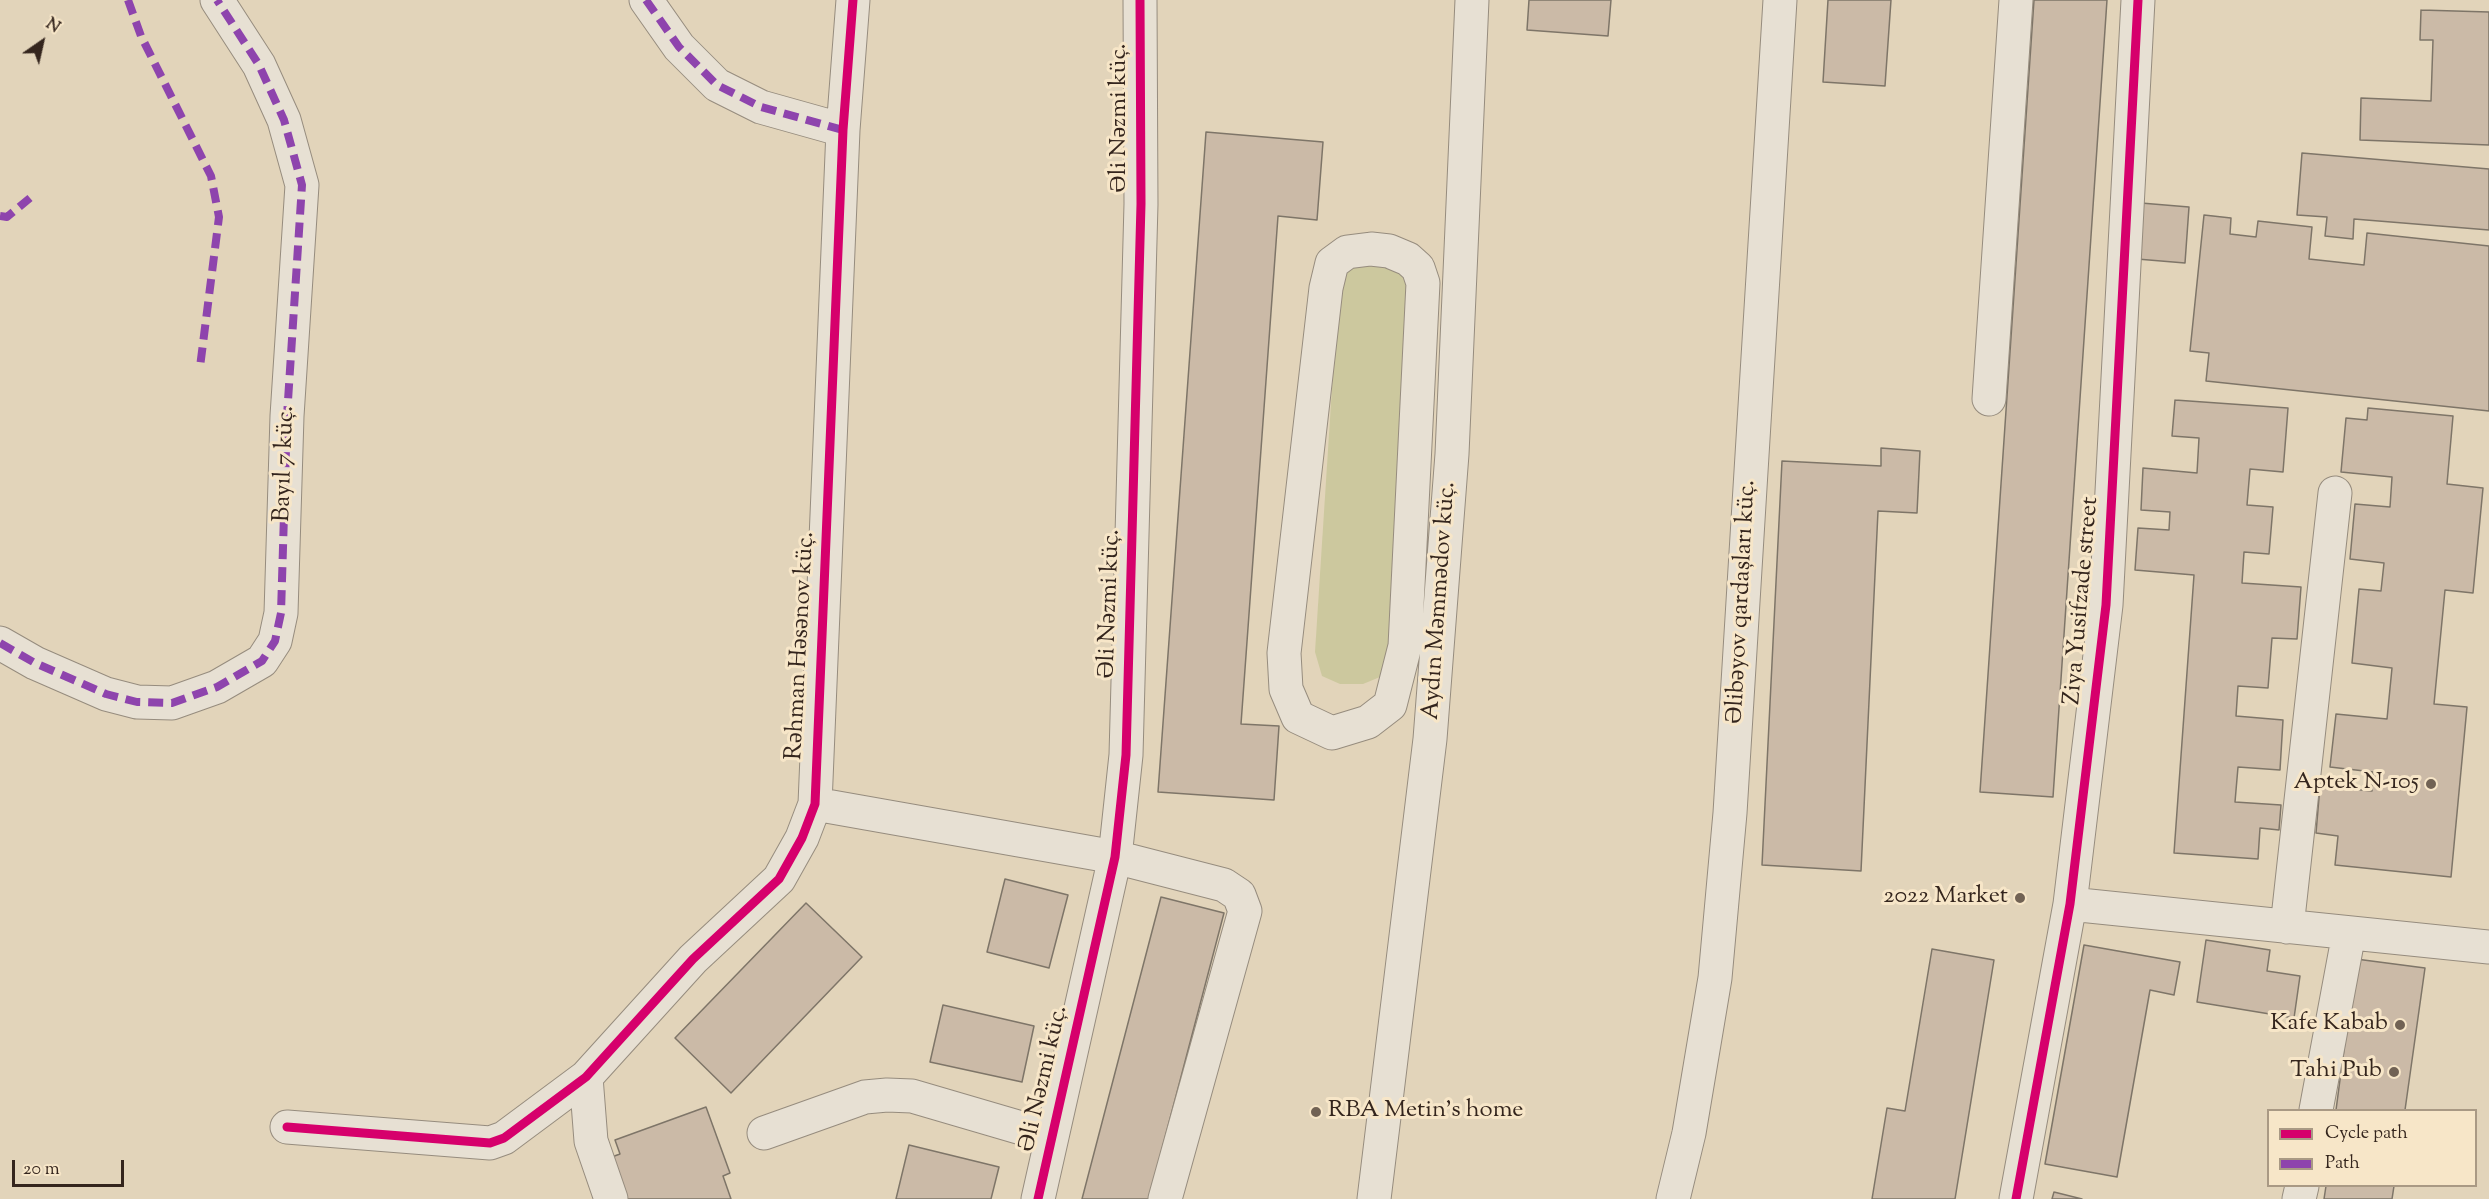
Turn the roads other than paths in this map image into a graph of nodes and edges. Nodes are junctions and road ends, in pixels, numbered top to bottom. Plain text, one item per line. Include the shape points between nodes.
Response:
1 (217, 0) edge
2 (646, 0) edge
3 (853, 0) edge
4 (1140, 0) edge
5 (1472, 0) edge
6 (1780, 0) edge
7 (2016, 0) edge
8 (2138, 0) edge
9 (843, 129) junction
10 (1989, 399) dead end
11 (1413, 453) junction
12 (1452, 454) junction
13 (2336, 493) dead end
14 (0, 643) edge
15 (815, 804) junction
16 (1115, 856) junction
17 (2070, 904) junction
18 (2287, 927) junction
19 (2349, 933) junction
20 (2489, 947) edge
21 (586, 1077) junction
22 (2316, 1109) edge
23 (287, 1127) dead end
24 (764, 1133) dead end
25 (1052, 1137) junction
26 (611, 1199) edge
27 (1038, 1199) edge
28 (1165, 1199) edge
29 (1374, 1199) edge
30 (1673, 1199) edge
31 (2016, 1199) edge

1 - 14 street, Bayıl 7 küç. via 264,74 284,120 302,185 287,416 281,613 275,641 262,661 217,687 172,703 137,702 106,694
2 - 9 street via 679,47 717,85 761,107
3 - 9 street, Rəhman Həsənov küç.
4 - 16 street, Əli Nəzmi küç. via 1141,204 1126,755
5 - 12 street, Aydın Məmmədov küç.
6 - 30 street, Əlibəyov qardaşları küç. via 1729,825 1715,978 1689,1133
7 - 10 street
8 - 17 street, Ziya Yusifzade street via 2106,605
9 - 15 street, Rəhman Həsənov küç.
11 - 11 street via 1423,283 1418,268 1389,251 1347,252 1332,263 1326,288 1284,653 1286,689 1298,717 1332,733 1368,722 1390,705 1405,646
11 - 12 street
12 - 29 street, Aydın Məmmədov küç. via 1422,821
13 - 18 street
15 - 16 street
15 - 21 street, Rəhman Həsənov küç. via 779,879 693,959
16 - 25 street, Əli Nəzmi küç.
16 - 28 street via 1224,885 1239,895 1245,911
17 - 18 street
17 - 31 street, Ziya Yusifzade street
18 - 19 street
19 - 20 street
19 - 22 street
21 - 23 street, Rəhman Həsənov küç. via 504,1138 490,1143
21 - 26 street via 591,1141
24 - 25 street via 865,1097 886,1095 912,1096
25 - 27 street, Əli Nəzmi küç.

